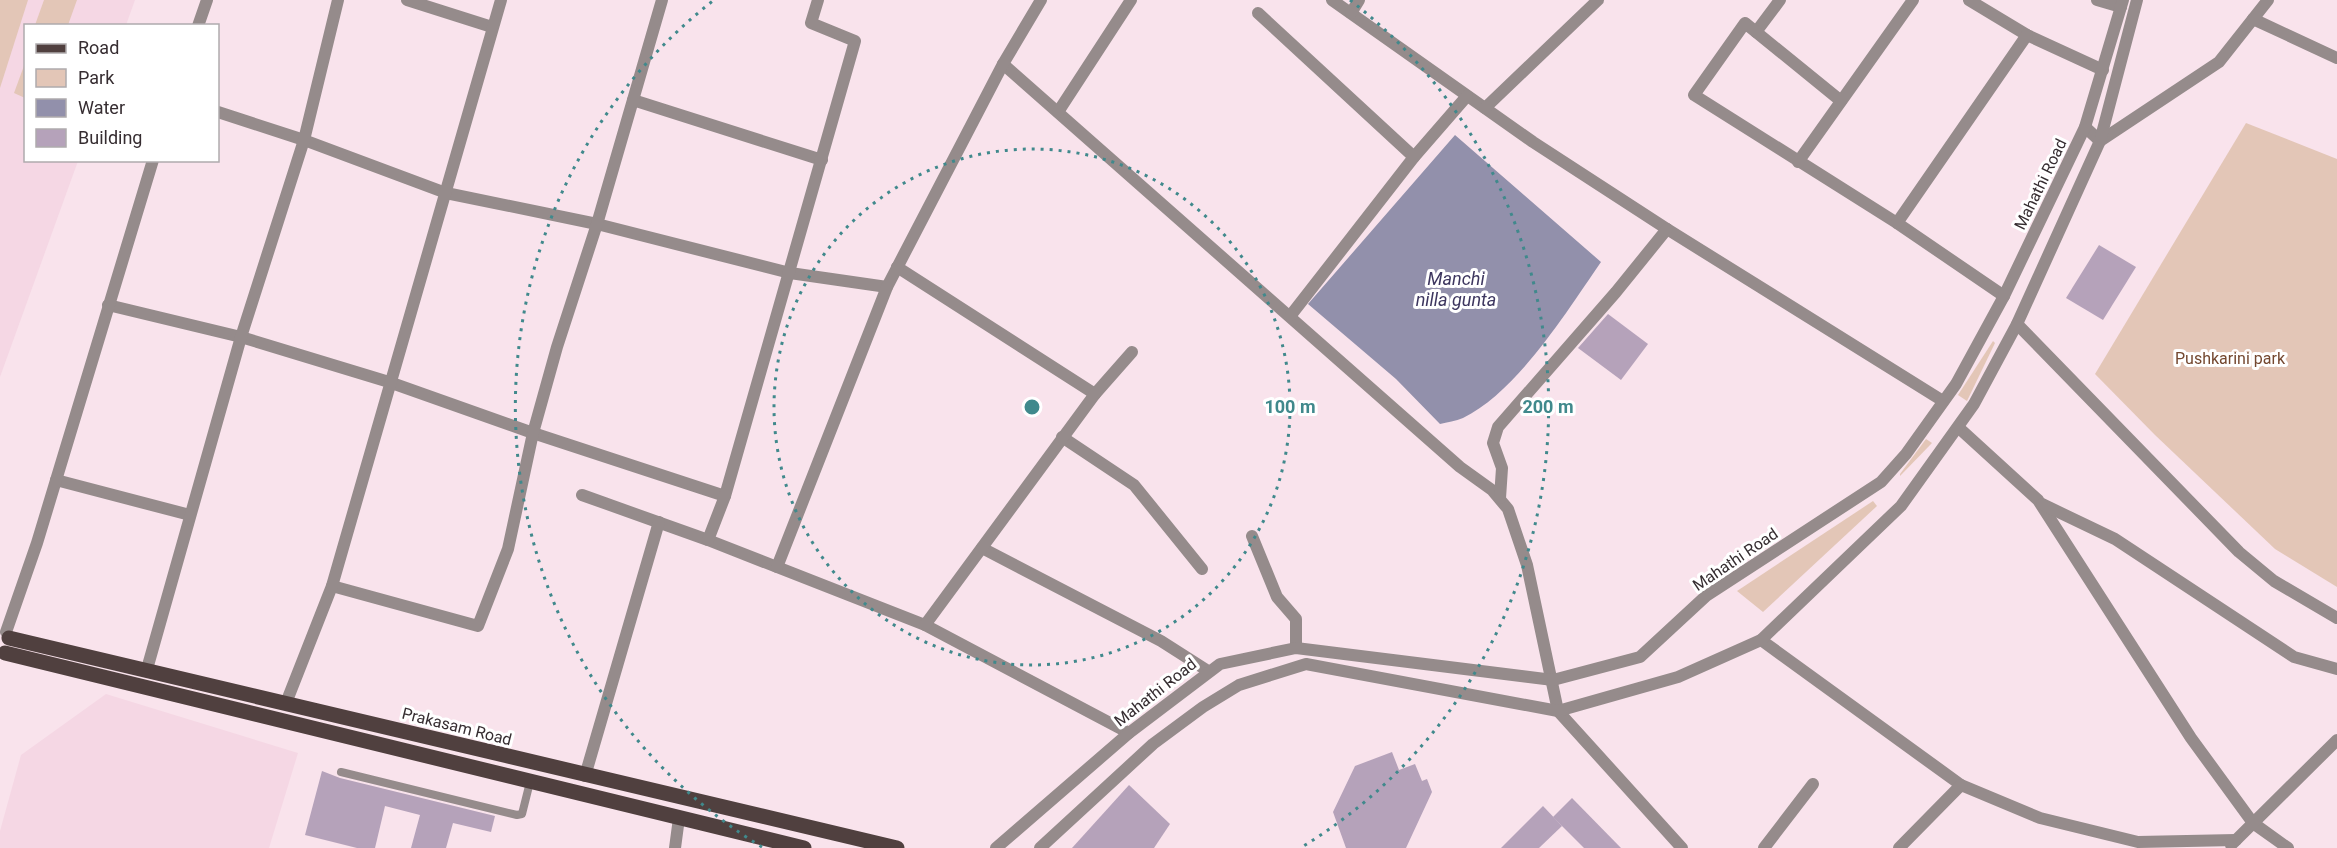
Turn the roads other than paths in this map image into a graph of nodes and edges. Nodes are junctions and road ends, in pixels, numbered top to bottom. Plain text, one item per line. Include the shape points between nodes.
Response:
1 (207, 0) edge
2 (338, 0) edge
3 (407, 0) edge
4 (501, 0) edge
5 (661, 0) edge
6 (818, 0) edge
7 (1041, 0) edge
8 (1131, 0) edge
9 (1332, 0) edge
10 (1359, 0) edge
11 (1598, 0) edge
12 (1780, 0) edge
13 (1912, 0) edge
14 (1969, 0) edge
15 (2097, 0) edge
16 (2137, 0) edge
17 (2268, 0) edge
18 (2122, 4) edge
19 (1258, 13) dead end
20 (1351, 13) junction
21 (2253, 19) junction
22 (199, 24) edge
23 (492, 27) junction
24 (1756, 32) junction
25 (2027, 34) junction
26 (2337, 58) edge
27 (1003, 64) junction
28 (2103, 70) junction
29 (1467, 96) junction
30 (633, 100) junction
31 (1841, 101) junction
32 (1485, 108) junction
33 (219, 112) edge
34 (1058, 112) junction
35 (2085, 127) junction
36 (304, 140) junction
37 (2100, 141) junction
38 (1414, 157) junction
39 (822, 160) junction
40 (152, 162) edge
41 (1798, 162) junction
42 (446, 193) junction
43 (1898, 223) junction
44 (597, 224) junction
45 (1667, 229) junction
46 (897, 267) junction
47 (790, 273) junction
48 (887, 287) junction
49 (2004, 296) junction
50 (108, 305) junction
51 (1291, 315) junction
52 (2017, 324) junction
53 (241, 337) junction
54 (1132, 352) dead end
55 (389, 382) junction
56 (1095, 394) junction
57 (1943, 401) junction
58 (1959, 428) junction
59 (533, 433) junction
60 (1062, 437) junction
61 (56, 480) junction
62 (582, 495) dead end
63 (725, 496) junction
64 (1500, 498) junction
65 (2041, 504) junction
66 (190, 515) junction
67 (658, 522) junction
68 (1252, 536) dead end
69 (708, 540) junction
70 (982, 548) junction
71 (777, 567) junction
72 (1202, 569) dead end
73 (332, 586) junction
74 (2337, 618) edge
75 (926, 625) junction
76 (1761, 640) junction
77 (3, 646) edge
78 (1296, 648) junction
79 (147, 669) junction
80 (2337, 669) edge
81 (1208, 671) junction
82 (1553, 680) junction
83 (286, 703) junction
84 (1558, 711) junction
85 (1129, 733) junction
86 (2337, 740) edge
87 (341, 772) dead end
88 (585, 776) junction
89 (530, 782) junction
90 (1813, 783) dead end
91 (1961, 785) junction
92 (679, 819) junction
93 (2253, 823) junction
94 (2232, 844) edge
95 (777, 845) edge
96 (675, 848) edge
97 (804, 848) edge
98 (897, 848) edge
99 (996, 848) edge
100 (1040, 848) edge
101 (1682, 848) edge
102 (1764, 848) edge
103 (1899, 848) edge
104 (2288, 848) edge

1 - 22 street
2 - 36 street
3 - 23 street
4 - 23 street
5 - 30 street
6 - 39 street via 811,23 855,41
7 - 27 street
8 - 34 street
9 - 20 street
10 - 20 street
11 - 32 street
12 - 24 street
13 - 31 street
14 - 25 street
15 - 18 street
16 - 37 street
17 - 21 street
18 - 28 street, Mahathi Road
19 - 38 street
20 - 29 street
21 - 26 street
21 - 37 street via 2219,62
23 - 42 street
24 - 31 street
24 - 41 street via 1745,23 1694,95
25 - 28 street
25 - 43 street
27 - 34 street
27 - 46 street
28 - 35 street, Mahathi Road
29 - 32 street
29 - 38 street
30 - 39 street
30 - 44 street
31 - 41 street
32 - 45 street
33 - 36 street
34 - 51 street
35 - 37 street
35 - 49 street, Mahathi Road
36 - 42 street
36 - 53 street
37 - 52 street
38 - 51 street
39 - 47 street
40 - 50 street
41 - 43 street
42 - 44 street
42 - 55 street
43 - 49 street
44 - 47 street
44 - 59 street
45 - 57 street
45 - 64 street via 1498,427 1493,443 1502,468
46 - 48 street
46 - 56 street
47 - 48 street
47 - 63 street
48 - 71 street
49 - 57 street, Mahathi Road
50 - 53 street
50 - 61 street
51 - 64 street via 1460,467
52 - 58 street
52 - 74 street via 2239,552 2274,581
53 - 55 street
53 - 66 street
54 - 56 street
55 - 59 street
55 - 73 street
56 - 60 street
57 - 82 street, Mahathi Road via 1881,482 1706,596 1640,657
58 - 65 street
58 - 76 street via 1901,506
59 - 63 street
59 - 73 street via 508,549 478,626
60 - 70 street
60 - 72 street via 1134,485
61 - 66 street
61 - 77 street
62 - 67 street
63 - 69 street
64 - 82 street via 1509,509 1527,565
65 - 80 street via 2115,539 2294,657
65 - 93 street via 2192,738
66 - 79 street
67 - 69 street
67 - 88 street
68 - 78 street via 1277,597 1296,619
69 - 71 street
70 - 75 street
70 - 81 street via 1161,641
71 - 75 street
73 - 83 street
75 - 85 street
76 - 84 street via 1678,677
76 - 91 street
77 - 79 main road, Prakasam Road
77 - 89 main road
78 - 81 street, Mahathi Road via 1237,659
78 - 82 street, Mahathi Road
79 - 83 main road, Prakasam Road
81 - 85 street, Mahathi Road
82 - 84 street
83 - 88 main road, Prakasam Road
84 - 100 street via 1306,664 1239,685 1203,707 1153,744
84 - 101 street
85 - 99 street, Mahathi Road
86 - 93 street
87 - 89 lane via 517,815 525,809
88 - 98 main road, Prakasam Road
89 - 92 main road
90 - 102 street
91 - 94 street via 2040,818 2138,842
91 - 103 street
92 - 95 main road
92 - 96 street
93 - 94 street
93 - 104 street
95 - 97 main road

